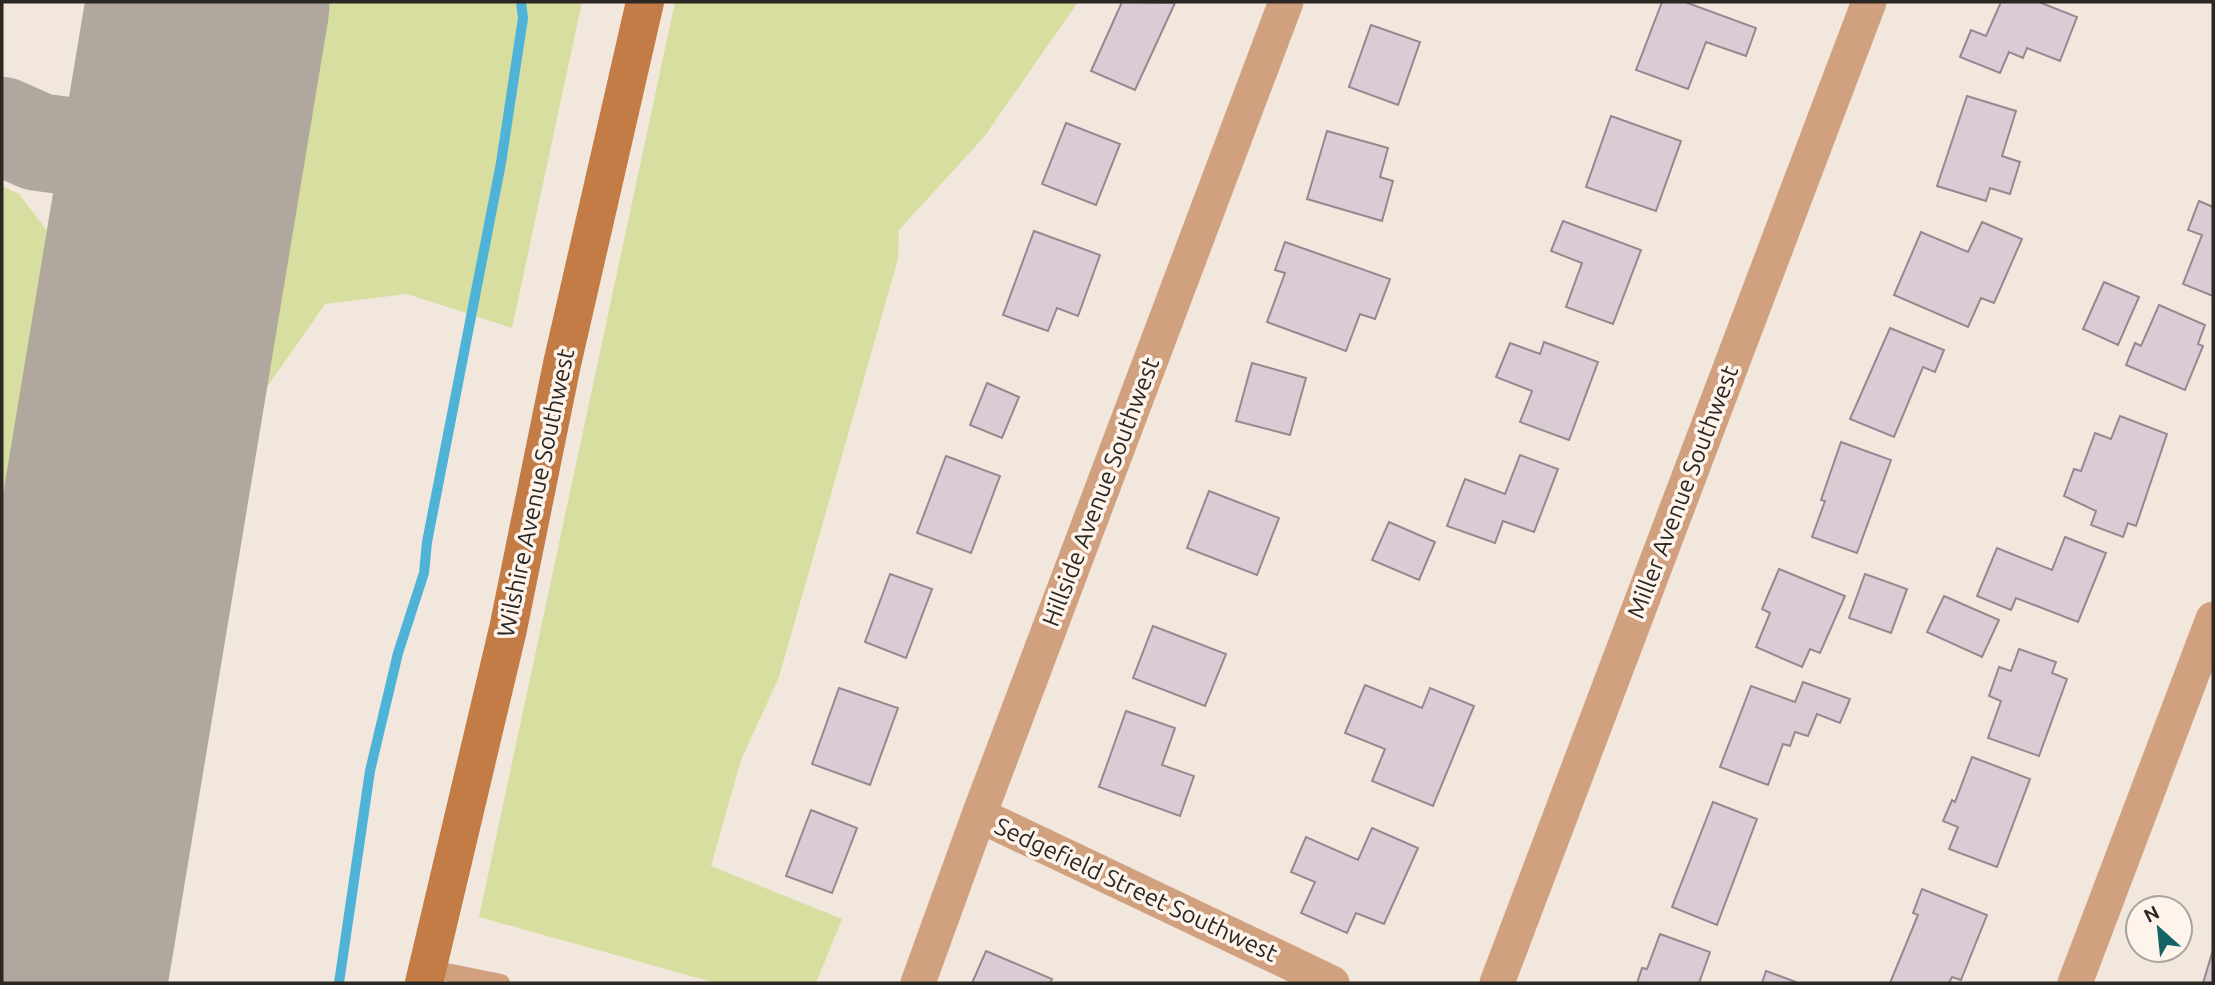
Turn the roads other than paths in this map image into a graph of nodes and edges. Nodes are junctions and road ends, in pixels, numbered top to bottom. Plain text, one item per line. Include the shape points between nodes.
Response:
1 (645, 2) edge
2 (1286, 2) edge
3 (1869, 2) edge
4 (2213, 619) edge
5 (979, 815) junction
6 (426, 976) edge
7 (498, 983) edge
8 (918, 983) edge
9 (1332, 983) edge
10 (1497, 983) edge
11 (2075, 983) edge

1 - 6 street, Wilshire Avenue Southwest via 562,363 508,629
2 - 5 street, Hillside Avenue Southwest
3 - 10 street, Miller Avenue Southwest
4 - 11 street
5 - 8 street, Hillside Avenue Southwest
5 - 9 street, Sedgefield Street Southwest
6 - 7 lane

